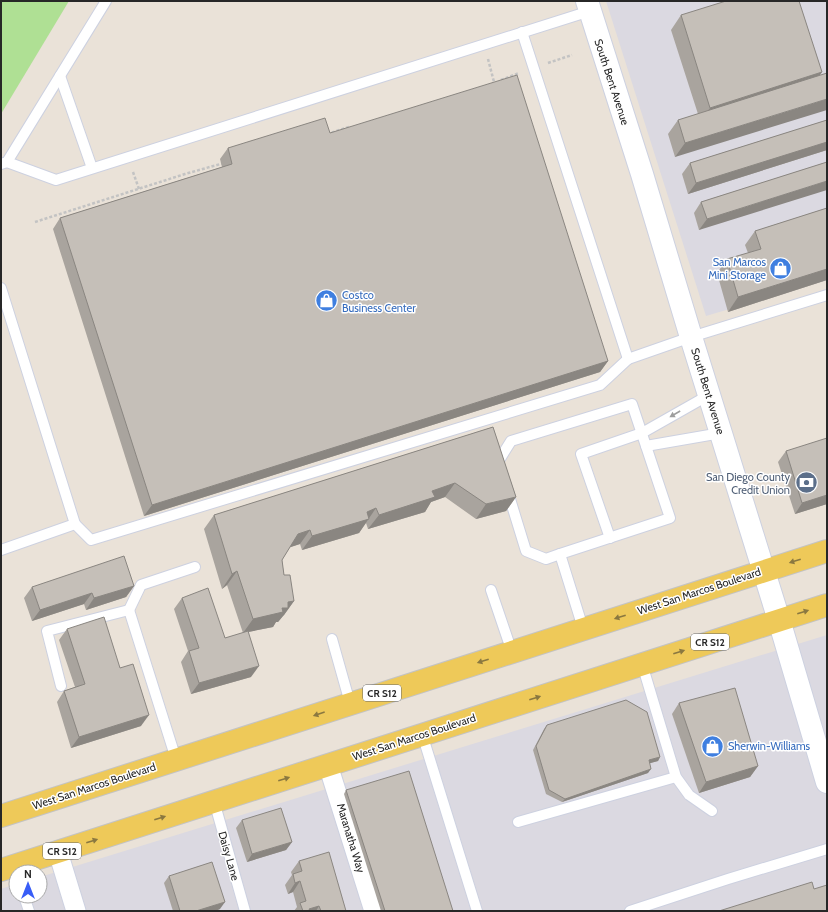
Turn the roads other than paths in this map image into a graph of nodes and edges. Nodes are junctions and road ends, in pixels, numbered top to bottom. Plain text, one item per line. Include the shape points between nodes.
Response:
1 (106, 1) edge
2 (588, 6) edge
3 (522, 32) junction
4 (60, 76) junction
5 (4, 163) edge
6 (92, 168) junction
7 (1, 288) edge
8 (827, 295) edge
9 (690, 337) junction
10 (628, 359) junction
11 (709, 395) junction
12 (642, 433) junction
13 (720, 433) junction
14 (646, 446) junction
15 (502, 474) edge
16 (510, 499) edge
17 (75, 524) junction
18 (610, 538) junction
19 (1, 550) edge
20 (827, 551) edge
21 (560, 554) junction
22 (195, 567) dead end
23 (763, 570) junction
24 (491, 590) dead end
25 (827, 604) edge
26 (130, 610) junction
27 (779, 620) junction
28 (583, 628) junction
29 (332, 639) dead end
30 (512, 652) junction
31 (642, 664) junction
32 (61, 686) dead end
33 (350, 703) junction
34 (422, 734) junction
35 (176, 759) junction
36 (328, 765) junction
37 (676, 777) junction
38 (827, 782) edge
39 (214, 801) junction
40 (712, 811) dead end
41 (1, 816) edge
42 (518, 822) dead end
43 (827, 850) edge
44 (58, 852) junction
45 (25, 864) edge
46 (76, 911) edge
47 (245, 911) edge
48 (374, 911) edge
49 (477, 911) edge
50 (630, 911) edge

1 - 4 lane
2 - 3 lane
2 - 9 street, South Bent Avenue via 642,174
3 - 6 lane
3 - 10 lane
4 - 5 lane
4 - 6 lane
5 - 6 lane via 56,180
7 - 17 lane
8 - 9 lane
9 - 10 lane
9 - 11 street, South Bent Avenue
10 - 17 lane via 600,385 91,540
11 -> 12 lane
11 - 13 street, South Bent Avenue
12 - 14 lane
12 - 15 lane via 632,404 511,441 498,462
12 - 18 lane via 581,454
13 - 14 lane
13 - 23 street, South Bent Avenue
14 - 18 lane via 670,518
16 - 21 lane via 526,551 546,559
17 - 19 lane
18 - 21 lane
20 -> 23 main road, West San Marcos Boulevard / CR S12
21 - 28 lane
22 - 26 lane via 141,585
23 - 27 street, South Bent Avenue
23 -> 28 main road, West San Marcos Boulevard / CR S12
24 - 30 lane
27 -> 25 main road, West San Marcos Boulevard / CR S12
26 - 32 lane via 47,631
26 - 35 lane
31 -> 27 main road, West San Marcos Boulevard / CR S12
27 - 38 street, South Bent Avenue
28 - 30 main road, West San Marcos Boulevard / CR S12
29 - 33 lane
30 -> 33 main road, West San Marcos Boulevard / CR S12
34 -> 31 main road, West San Marcos Boulevard / CR S12
31 - 37 lane
33 -> 35 main road, West San Marcos Boulevard / CR S12
34 - 36 main road, West San Marcos Boulevard / CR S12
34 - 49 lane
35 - 41 main road, West San Marcos Boulevard / CR S12
39 -> 36 main road, West San Marcos Boulevard / CR S12
36 - 48 street, Maranatha Way
37 - 40 lane via 689,795
37 - 42 lane
44 -> 39 main road, West San Marcos Boulevard / CR S12
39 - 47 lane, Daisy Lane
43 - 50 lane
44 - 45 main road, West San Marcos Boulevard / CR S12
44 - 46 street

